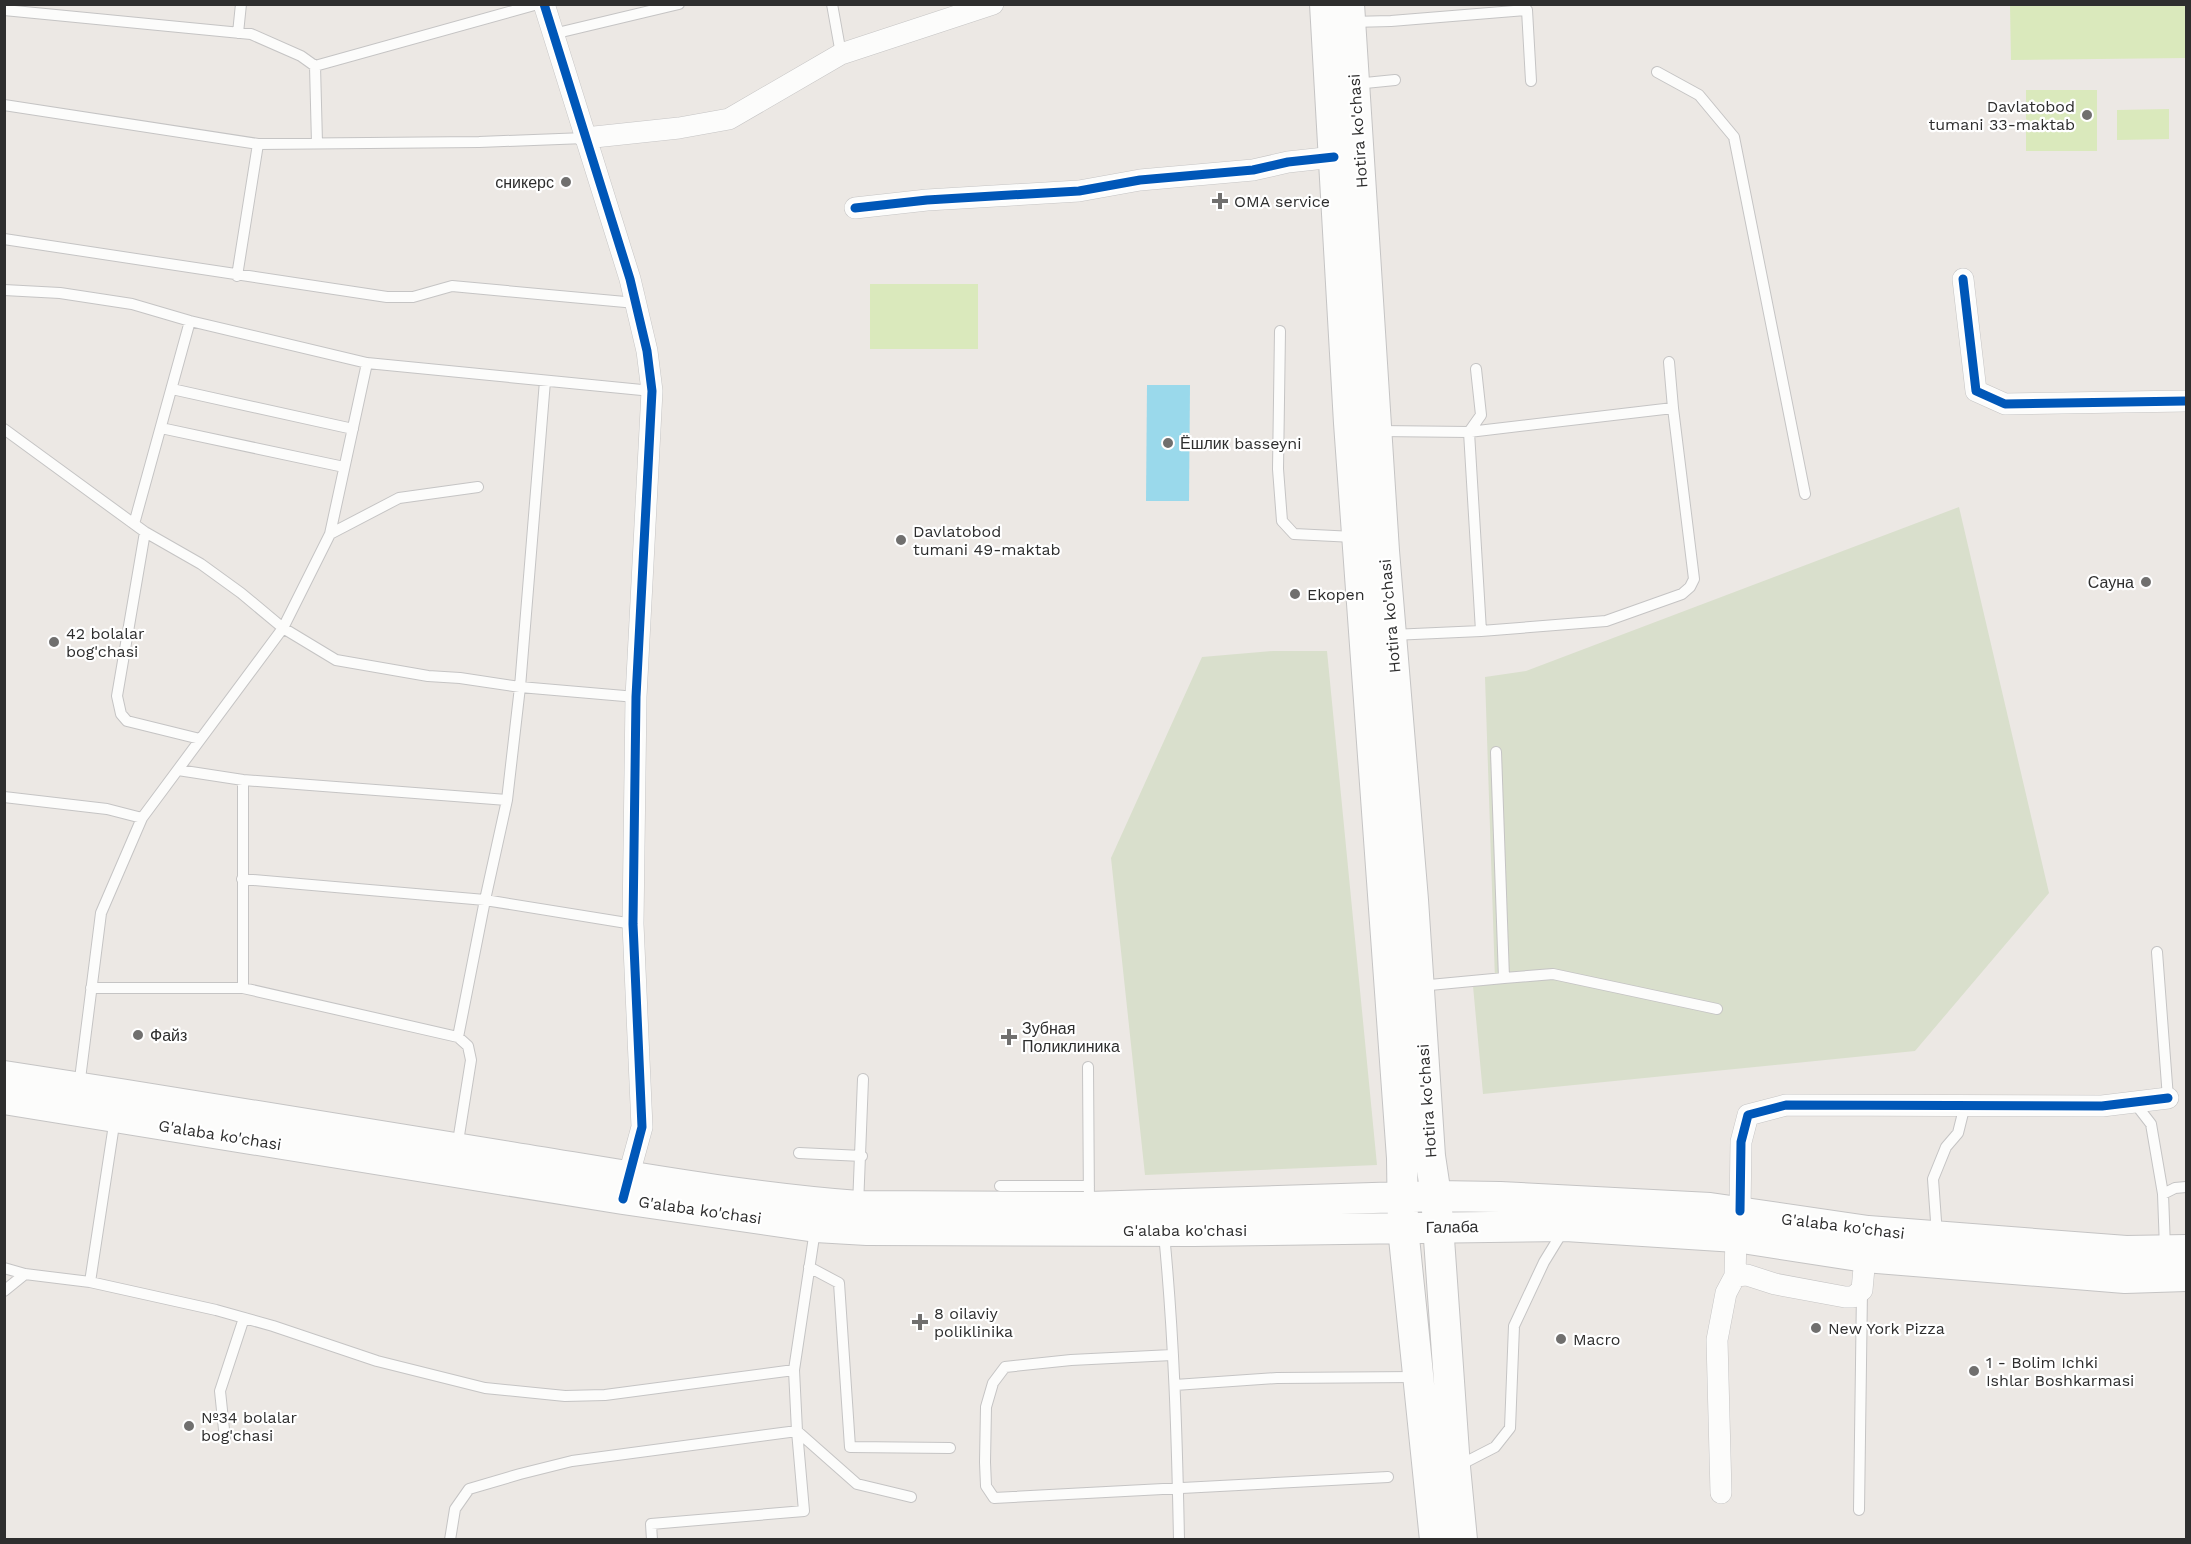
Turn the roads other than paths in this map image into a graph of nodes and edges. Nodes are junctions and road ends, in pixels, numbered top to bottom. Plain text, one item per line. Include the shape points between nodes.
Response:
1 (241, 4) edge
2 (538, 4) edge
3 (544, 4) edge
4 (679, 4) edge
5 (831, 4) edge
6 (993, 4) edge
7 (1325, 4) edge
8 (4, 10) edge
9 (1350, 13) edge
10 (238, 33) junction
11 (553, 34) junction
12 (841, 54) junction
13 (315, 66) junction
14 (1657, 72) dead end
15 (1395, 80) dead end
16 (1531, 81) dead end
17 (1348, 101) junction
18 (4, 105) edge
19 (585, 138) junction
20 (258, 144) junction
21 (317, 144) junction
22 (1334, 157) junction
23 (855, 208) dead end
24 (4, 239) edge
25 (237, 276) junction
26 (1963, 279) dead end
27 (4, 290) edge
28 (636, 303) junction
29 (190, 321) junction
30 (1280, 331) dead end
31 (1669, 362) dead end
32 (367, 363) junction
33 (1476, 369) dead end
34 (545, 381) junction
35 (172, 389) junction
36 (652, 391) junction
37 (2187, 401) edge
38 (1673, 408) junction
39 (161, 428) junction
40 (4, 429) edge
41 (353, 429) junction
42 (1377, 431) junction
43 (1469, 432) junction
44 (344, 467) junction
45 (478, 487) dead end
46 (1805, 494) dead end
47 (135, 524) junction
48 (145, 532) junction
49 (330, 534) junction
50 (1358, 537) junction
51 (283, 628) junction
52 (1481, 631) junction
53 (1392, 635) junction
54 (520, 687) junction
55 (636, 697) junction
56 (200, 740) junction
57 (1496, 752) dead end
58 (178, 770) junction
59 (243, 780) junction
60 (4, 797) edge
61 (507, 800) junction
62 (142, 818) junction
63 (242, 879) junction
64 (486, 900) junction
65 (633, 924) junction
66 (2157, 952) dead end
67 (1504, 978) junction
68 (1419, 986) junction
69 (91, 988) junction
70 (243, 988) junction
71 (1717, 1009) dead end
72 (458, 1037) junction
73 (1088, 1067) dead end
74 (4, 1076) edge
75 (863, 1079) dead end
76 (79, 1087) junction
77 (2168, 1098) joint
78 (4, 1100) edge
79 (2134, 1102) junction
80 (1965, 1105) junction
81 (116, 1118) junction
82 (456, 1148) junction
83 (799, 1154) dead end
84 (862, 1156) junction
85 (1000, 1186) dead end
86 (626, 1187) junction
87 (2187, 1187) edge
88 (2163, 1194) junction
89 (1089, 1196) junction
90 (1436, 1196) junction
91 (1403, 1198) junction
92 (858, 1206) junction
93 (1501, 1211) junction
94 (1738, 1224) junction
95 (1566, 1226) junction
96 (816, 1227) junction
97 (1403, 1228) junction
98 (1438, 1228) junction
99 (1164, 1231) junction
100 (1938, 1236) junction
101 (1866, 1244) junction
102 (2176, 1251) edge
103 (809, 1267) junction
104 (4, 1268) edge
105 (25, 1274) junction
106 (1735, 1276) junction
107 (2187, 1276) edge
108 (90, 1282) junction
109 (1862, 1290) junction
110 (4, 1291) edge
111 (244, 1318) junction
112 (1172, 1355) junction
113 (794, 1370) junction
114 (1418, 1376) junction
115 (1175, 1385) junction
116 (796, 1431) junction
117 (225, 1439) dead end
118 (950, 1448) dead end
119 (1455, 1467) junction
120 (1388, 1478) dead end
121 (1178, 1488) junction
122 (1720, 1493) dead end
123 (911, 1497) dead end
124 (1859, 1510) dead end
125 (450, 1539) edge
126 (652, 1539) edge
127 (1179, 1539) edge
128 (1435, 1539) edge
129 (1462, 1539) edge

1 - 10 lane
2 - 13 lane
3 - 11 street
4 - 11 lane
5 - 12 lane
6 - 12 street
7 - 17 main road, Hotira ko'chasi
8 - 10 lane
9 - 16 lane via 1391,21 1527,10
9 - 17 main road, Hotira ko'chasi
10 - 13 lane via 251,34
11 - 19 street
12 - 19 street via 729,119
13 - 21 lane
14 - 46 lane via 1699,95 1734,137
15 - 17 lane
17 - 22 main road, Hotira ko'chasi
17 - 42 main road, Hotira ko'chasi
18 - 20 lane
19 - 21 lane
19 - 28 street
20 - 21 lane
20 - 25 lane
22 - 23 street via 1079,191
22 - 50 main road, Hotira ko'chasi
24 - 25 lane
25 - 28 lane via 387,297 413,297 452,286
26 - 37 street via 1976,391 2005,404
27 - 29 lane via 60,293 132,304
28 - 36 street
29 - 32 lane
29 - 35 lane
30 - 50 lane via 1278,469 1282,521 1294,534
31 - 38 lane
32 - 34 lane
32 - 41 lane
33 - 43 lane via 1481,415
34 - 36 lane
34 - 54 lane
35 - 39 lane
35 - 41 lane
36 - 55 street
38 - 43 lane
38 - 52 lane via 1694,579 1690,587 1682,594 1606,621
39 - 44 lane
39 - 47 lane
40 - 47 lane
41 - 44 lane
42 - 43 lane
42 - 53 main road, Hotira ko'chasi
43 - 52 lane
44 - 49 lane
45 - 49 lane via 399,498
47 - 48 lane
48 - 51 lane via 201,564
48 - 56 lane via 117,696 121,714 127,720
49 - 51 lane
50 - 91 main road, Hotira ko'chasi
51 - 54 lane via 336,660
51 - 56 lane
52 - 53 lane
53 - 68 main road, Hotira ko'chasi
54 - 55 lane
54 - 61 lane
55 - 65 street
56 - 58 lane
57 - 67 lane
58 - 59 lane
58 - 62 lane
59 - 61 lane
59 - 63 lane
60 - 62 lane via 107,809
61 - 64 lane
62 - 69 lane via 101,912
63 - 64 lane
63 - 70 lane
64 - 65 lane
64 - 72 lane
65 - 86 street via 642,1127
66 - 77 lane
67 - 68 lane
67 - 71 lane via 1553,974
68 - 90 main road, Hotira ko'chasi
69 - 70 lane
69 - 76 lane
70 - 72 lane
72 - 82 lane via 468,1046 471,1060
73 - 89 lane
74 - 76 main road, G'alaba ko'chasi
75 - 84 lane
76 - 82 main road, G'alaba ko'chasi
77 - 79 street
78 - 81 main road, G'alaba ko'chasi
79 - 80 street via 2102,1106
79 - 88 lane via 2151,1124
80 - 94 street via 1786,1105 1749,1114 1742,1142
80 - 100 lane via 1958,1133 1946,1147 1933,1179
81 - 86 main road, G'alaba ko'chasi
81 - 108 lane
82 - 86 main road, G'alaba ko'chasi
83 - 84 lane
84 - 92 lane
85 - 89 lane
86 - 92 main road, G'alaba ko'chasi
86 - 96 main road, G'alaba ko'chasi
87 - 88 lane
88 - 102 lane
89 - 91 main road, G'alaba ko'chasi
89 - 92 main road, G'alaba ko'chasi
90 - 91 main road, Галаба
90 - 93 main road, Галаба
90 - 98 main road, Hotira ko'chasi
91 - 97 main road, Hotira ko'chasi
93 - 94 main road, G'alaba ko'chasi
93 - 95 main road, G'alaba ko'chasi
93 - 98 main road, Галаба
94 - 95 main road, G'alaba ko'chasi
94 - 101 main road, G'alaba ko'chasi
94 - 106 street
95 - 119 lane via 1514,1326 1510,1428 1495,1447
96 - 99 main road, G'alaba ko'chasi
96 - 103 lane
97 - 98 main road, Галаба
97 - 99 main road, G'alaba ko'chasi
97 - 114 main road, Hotira ko'chasi
98 - 119 main road, Hotira ko'chasi
99 - 112 lane
100 - 101 main road, G'alaba ko'chasi
100 - 102 main road, G'alaba ko'chasi via 2126,1251
101 - 107 main road, G'alaba ko'chasi via 2125,1278
101 - 109 street
103 - 113 lane
103 - 118 lane via 839,1283 850,1448
104 - 105 lane
105 - 108 lane
105 - 110 lane
106 - 109 street via 1748,1275 1845,1297 1853,1297
106 - 122 street via 1726,1293 1717,1340
108 - 111 lane
109 - 124 lane
111 - 113 lane via 377,1361 485,1388 533,1394 605,1395
111 - 117 lane via 220,1391
112 - 115 lane
112 - 121 lane via 1005,1367 993,1383 986,1407 986,1486 994,1498
113 - 116 lane
114 - 115 lane via 1277,1378
114 - 128 main road, Hotira ko'chasi
115 - 121 lane
116 - 123 lane via 857,1484
116 - 125 lane via 572,1461 469,1489 455,1509
116 - 126 lane via 804,1511 651,1524
119 - 129 main road, Hotira ko'chasi
120 - 121 lane
121 - 127 lane

